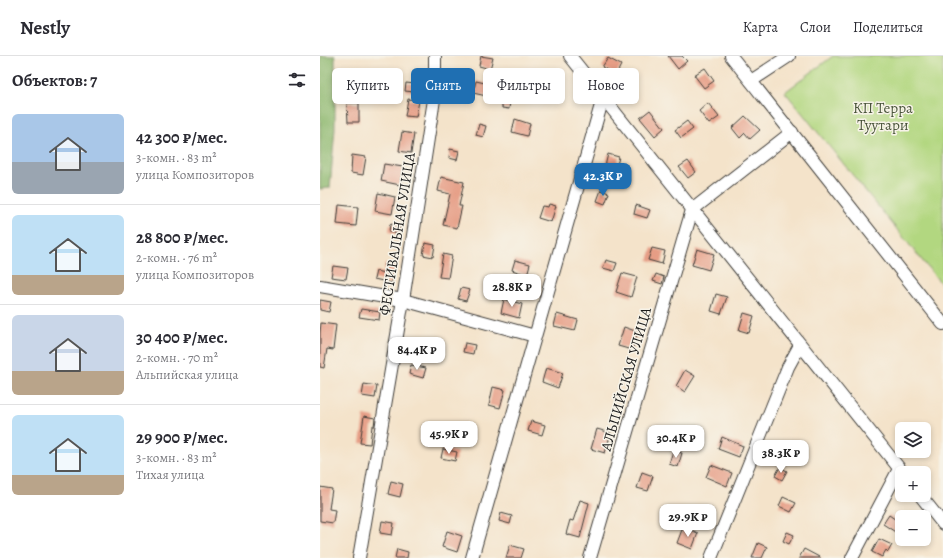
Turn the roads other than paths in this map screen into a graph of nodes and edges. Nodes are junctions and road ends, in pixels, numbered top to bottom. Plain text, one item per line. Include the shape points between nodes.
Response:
1 (435, 56) edge
2 (570, 56) edge
3 (731, 56) edge
4 (789, 56) edge
5 (579, 68) edge
6 (751, 81) junction
7 (601, 104) edge
8 (608, 104) edge
9 (792, 132) junction
10 (692, 210) junction
11 (320, 286) edge
12 (403, 300) junction
13 (943, 324) edge
14 (535, 336) junction
15 (800, 345) junction
16 (897, 466) edge
17 (895, 482) edge
18 (926, 502) edge
19 (943, 524) edge
20 (358, 558) edge
21 (472, 558) edge
22 (590, 558) edge
23 (711, 558) edge
24 (852, 558) edge

1 - 12 street, ФЕСТИВАЛЬНАЯ УЛИЦА via 435,93
2 - 5 street
3 - 6 street
4 - 6 street
6 - 9 street
7 - 14 street
8 - 10 street
9 - 10 street
9 - 13 street
10 - 15 street
10 - 22 street, АЛЬПИЙСКАЯ УЛИЦА
11 - 12 street
12 - 14 street
12 - 20 street, ФЕСТИВАЛЬНАЯ УЛИЦА
14 - 21 street
15 - 16 street
15 - 23 street via 788,367
17 - 24 street
18 - 19 street

